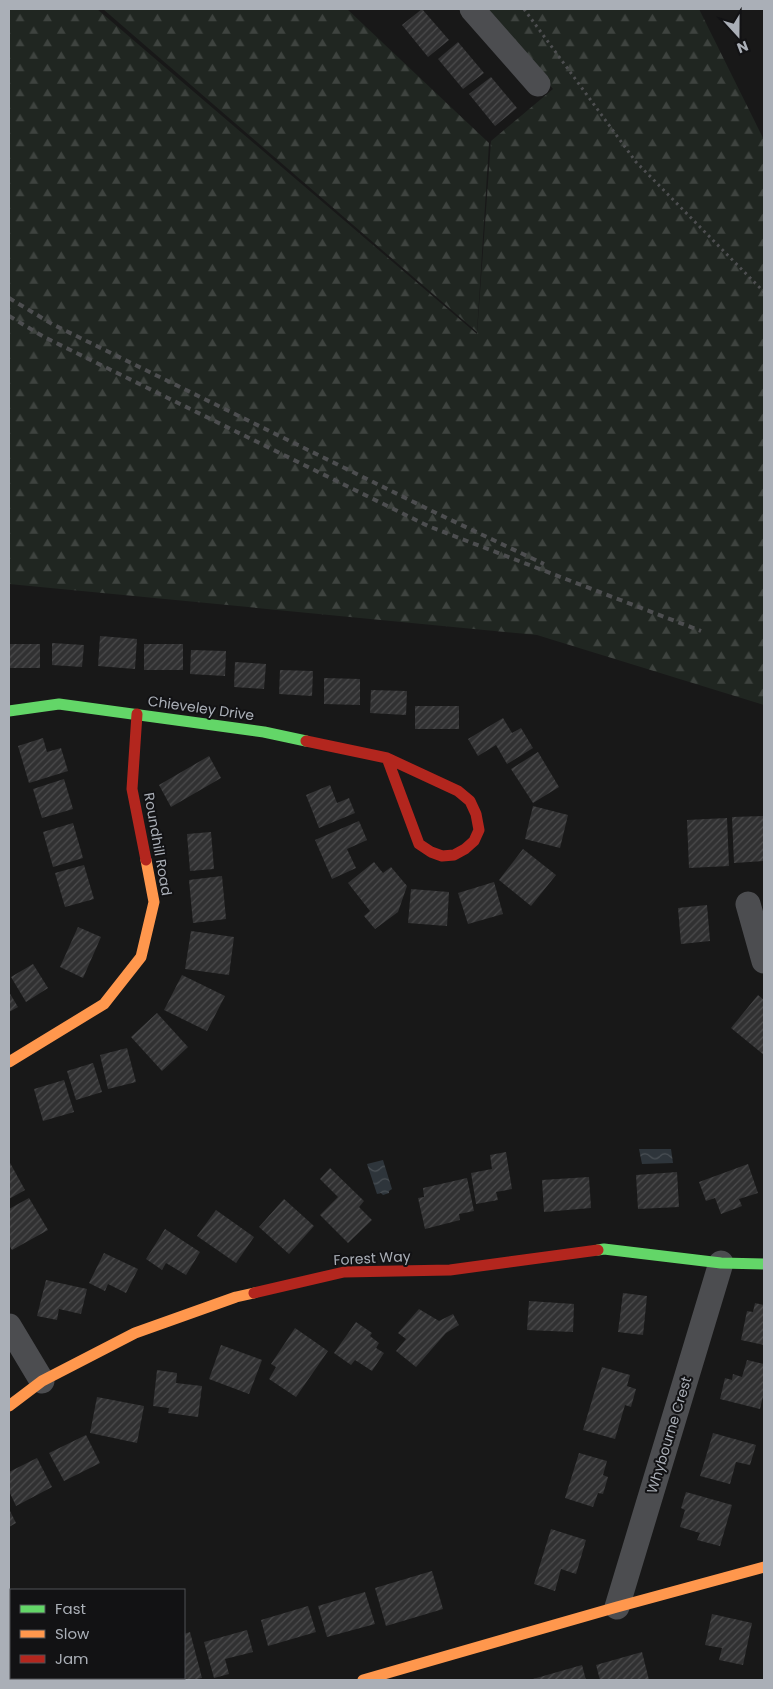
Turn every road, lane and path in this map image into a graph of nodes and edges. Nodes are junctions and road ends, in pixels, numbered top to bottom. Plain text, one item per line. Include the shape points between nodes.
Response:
1 (472, 9) edge
2 (524, 9) edge
3 (538, 84) dead end
4 (764, 292) edge
5 (9, 711) edge
6 (137, 714) junction
7 (387, 758) junction
8 (748, 904) dead end
9 (764, 961) edge
10 (9, 1062) edge
11 (721, 1262) junction
12 (764, 1264) edge
13 (9, 1326) edge
14 (42, 1382) junction
15 (9, 1406) edge
16 (764, 1567) edge
17 (617, 1607) junction
18 (363, 1680) edge

1 - 3 street
2 - 4 path via 636,162
5 - 6 street, Chieveley Drive via 59,704
6 - 7 street, Chieveley Drive via 264,732
6 - 10 street, Roundhill Road via 132,789 154,902 141,957 104,1004
7 - 7 street, Chieveley Drive via 419,844 442,856 465,849 474,841 478,830 470,802 458,791
8 - 9 street
11 - 12 street, Forest Way
11 - 14 street, Forest Way via 604,1249 450,1270 344,1272 236,1297 135,1333
11 - 17 street, Whybourne Crest
13 - 14 street
14 - 15 street, Forest Way
16 - 17 street
17 - 18 street

